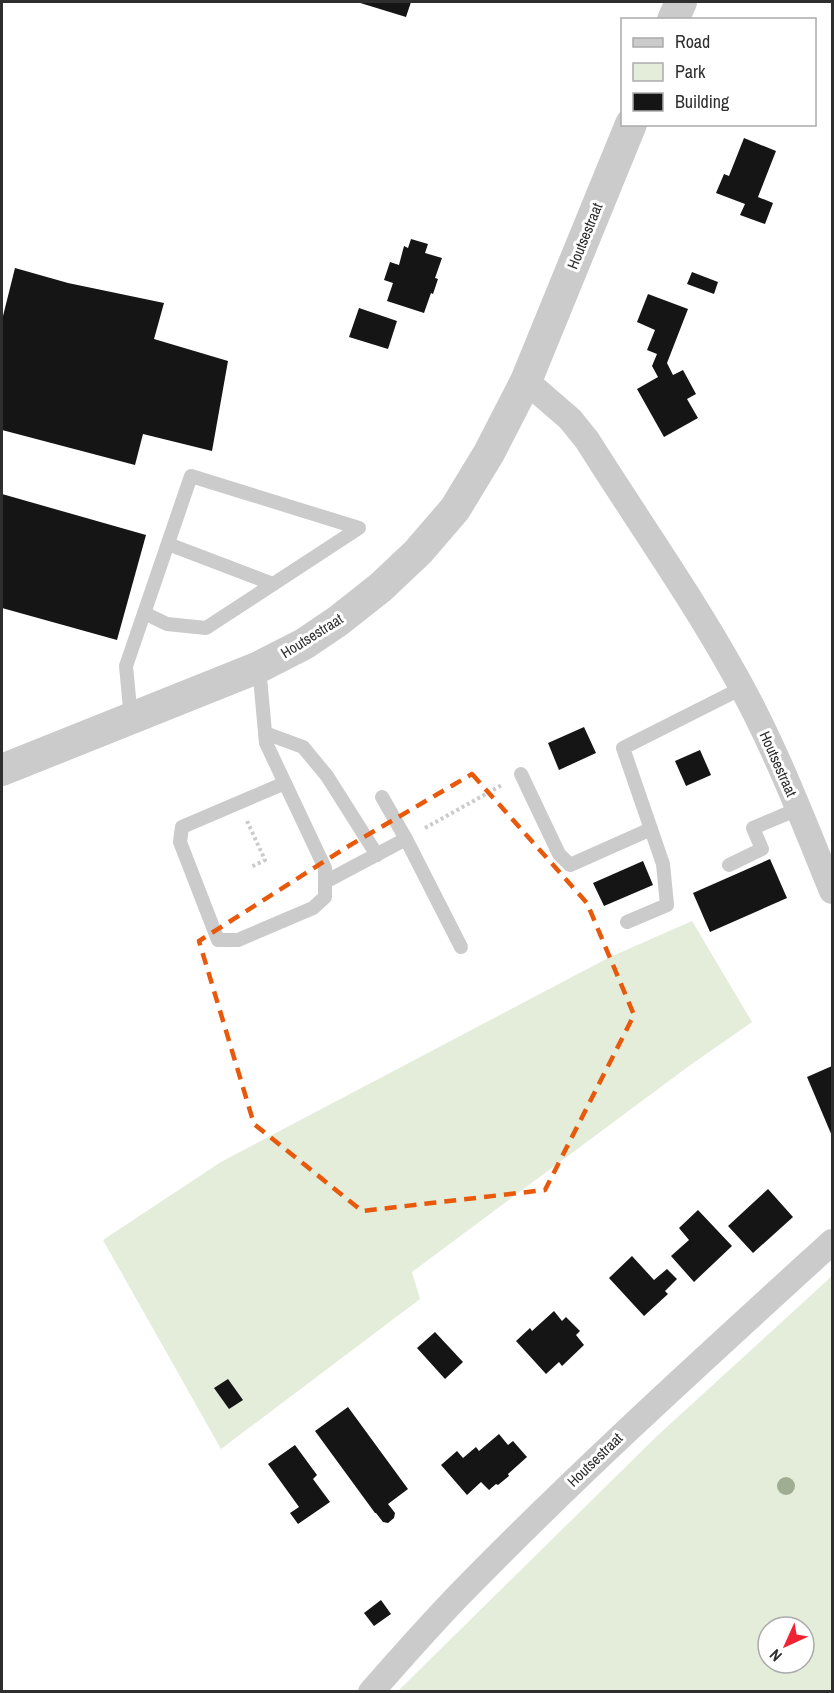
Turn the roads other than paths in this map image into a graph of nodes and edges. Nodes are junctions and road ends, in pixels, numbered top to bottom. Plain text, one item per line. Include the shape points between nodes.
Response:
1 (681, 2) edge
2 (674, 18) edge
3 (630, 126) edge
4 (526, 381) junction
5 (168, 544) junction
6 (273, 584) junction
7 (144, 613) junction
8 (259, 668) junction
9 (742, 688) junction
10 (132, 719) junction
11 (265, 733) junction
12 (2, 770) edge
13 (521, 774) road end
14 (285, 783) junction
15 (382, 797) dead end
16 (798, 809) junction
17 (651, 829) junction
18 (406, 839) junction
19 (377, 855) junction
20 (729, 865) dead end
21 (325, 882) junction
22 (832, 891) edge
23 (627, 922) dead end
24 (461, 947) dead end
25 (832, 1242) edge
26 (371, 1692) edge

1 - 2 street
3 - 4 street, Houtsestraat
4 - 8 street, Houtsestraat via 466,490 418,552 338,621
4 - 9 street, Houtsestraat via 570,419 587,440
5 - 6 lane
5 - 6 lane via 191,476 358,528
5 - 7 lane
6 - 7 lane via 206,628 167,624
7 - 10 lane via 126,666
8 - 10 street, Houtsestraat
8 - 11 lane
9 - 16 street, Houtsestraat
9 - 17 lane via 623,748
10 - 12 street, Houtsestraat
11 - 14 lane
11 - 19 lane via 303,747 327,776
13 - 17 lane via 559,854 570,865
14 - 21 lane via 325,868
14 - 21 lane via 182,827 180,842 218,940 238,940 313,908 325,897
15 - 18 lane
16 - 20 lane via 753,828 762,849
16 - 22 street, Houtsestraat
17 - 23 lane via 663,864 667,905
18 - 19 lane
18 - 24 lane
19 - 21 lane
25 - 26 street, Houtsestraat via 630,1426 459,1595

